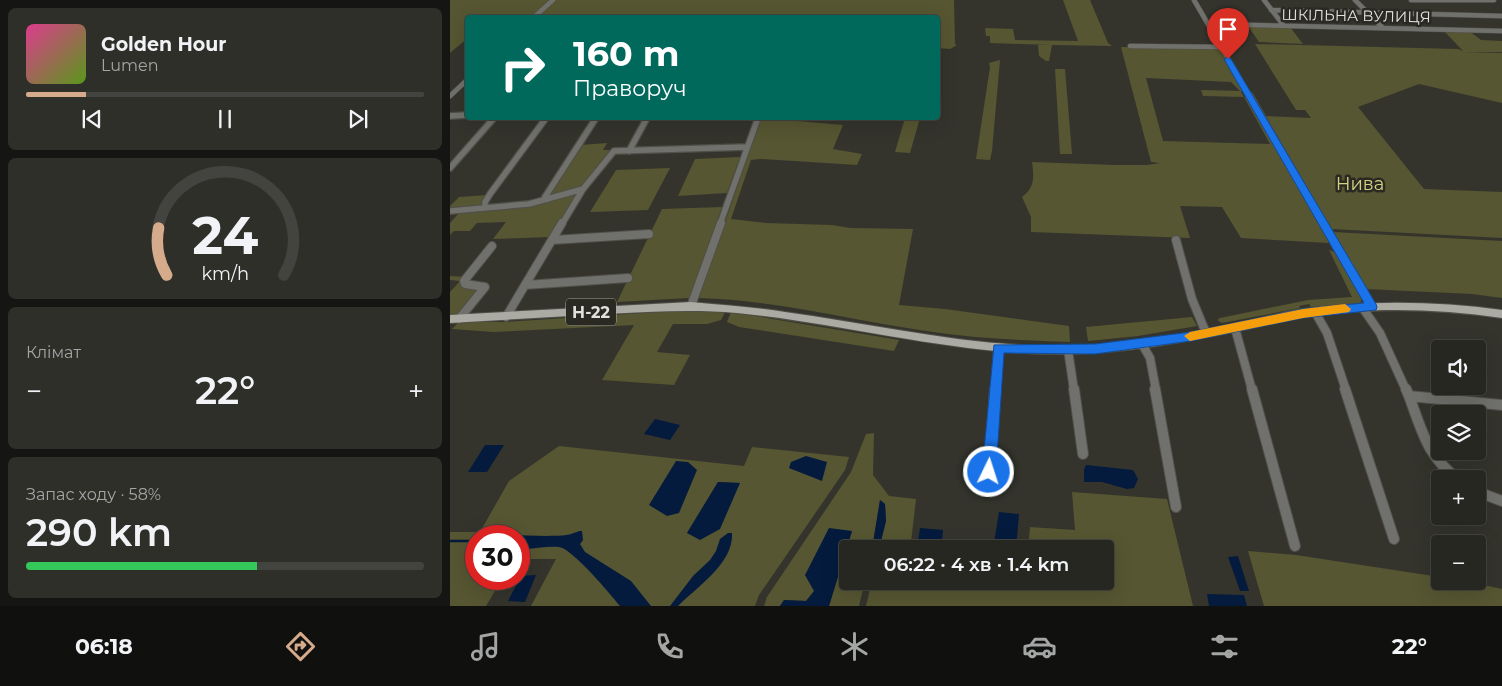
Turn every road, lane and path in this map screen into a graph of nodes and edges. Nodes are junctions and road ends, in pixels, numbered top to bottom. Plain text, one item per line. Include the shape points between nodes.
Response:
1 (553, 0) edge
2 (1194, 0) edge
3 (1264, 0) edge
4 (1355, 0) edge
5 (1411, 0) edge
6 (1494, 0) edge
7 (1271, 10) junction
8 (1367, 12) junction
9 (536, 15) edge
10 (1502, 16) edge
11 (1209, 24) junction
12 (1284, 26) junction
13 (1382, 28) junction
14 (1502, 31) edge
15 (1130, 46) dead end
16 (1221, 47) junction
17 (465, 82) edge
18 (450, 87) edge
19 (458, 88) junction
20 (450, 96) edge
21 (465, 115) edge
22 (450, 116) edge
23 (492, 120) edge
24 (545, 120) edge
25 (595, 120) edge
26 (646, 120) edge
27 (757, 120) edge
28 (747, 147) junction
29 (629, 151) junction
30 (450, 168) edge
31 (582, 189) junction
32 (548, 199) junction
33 (485, 208) junction
34 (450, 211) edge
35 (649, 234) dead end
36 (552, 240) junction
37 (1176, 240) dead end
38 (492, 246) dead end
39 (628, 278) dead end
40 (525, 285) junction
41 (691, 306) junction
42 (1367, 307) junction
43 (1315, 312) junction
44 (1502, 314) edge
45 (506, 317) junction
46 (455, 319) edge
47 (1234, 328) junction
48 (1206, 333) junction
49 (1142, 344) junction
50 (998, 348) junction
51 (1068, 350) junction
52 (1409, 396) junction
53 (1502, 405) edge
54 (1082, 454) dead end
55 (1446, 470) edge
56 (989, 472) dead end
57 (1486, 495) edge
58 (1502, 501) edge
59 (1176, 507) dead end
60 (1394, 539) dead end
61 (1295, 546) dead end

1 - 9 street
2 - 11 street
3 - 7 street
4 - 8 street
5 - 6 street
7 - 8 street
7 - 12 street
8 - 10 street
8 - 13 street
11 - 12 street, ШКІЛЬНА ВУЛИЦЯ
11 - 16 street
12 - 13 street, ШКІЛЬНА ВУЛИЦЯ
13 - 14 street, ШКІЛЬНА ВУЛИЦЯ
15 - 16 street
16 - 42 street
17 - 19 street
18 - 19 street
19 - 20 street
21 - 22 street
23 - 30 street
24 - 33 street via 490,194
25 - 32 street via 545,197
26 - 29 street
27 - 28 street
28 - 29 street
28 - 41 street
29 - 31 street via 610,154
31 - 32 street
31 - 36 street
32 - 33 street
33 - 34 street
35 - 36 street
36 - 40 street
37 - 48 street via 1196,312
38 - 46 street via 464,282 485,287
39 - 40 street
40 - 45 street
41 - 45 main road, Н-22
41 - 50 main road, Н-22 via 732,308 926,340
42 - 43 main road, Н-22
42 - 44 main road, Н-22 via 1418,306
42 - 52 street
43 - 47 main road, Н-22
43 - 60 street via 1327,333
45 - 46 main road, Н-22
47 - 48 main road, Н-22
47 - 61 street
48 - 49 main road, Н-22
49 - 51 main road, Н-22
49 - 59 street via 1150,358
50 - 51 main road, Н-22
50 - 56 street
51 - 54 street
52 - 53 street
52 - 55 street via 1430,451
57 - 58 street

